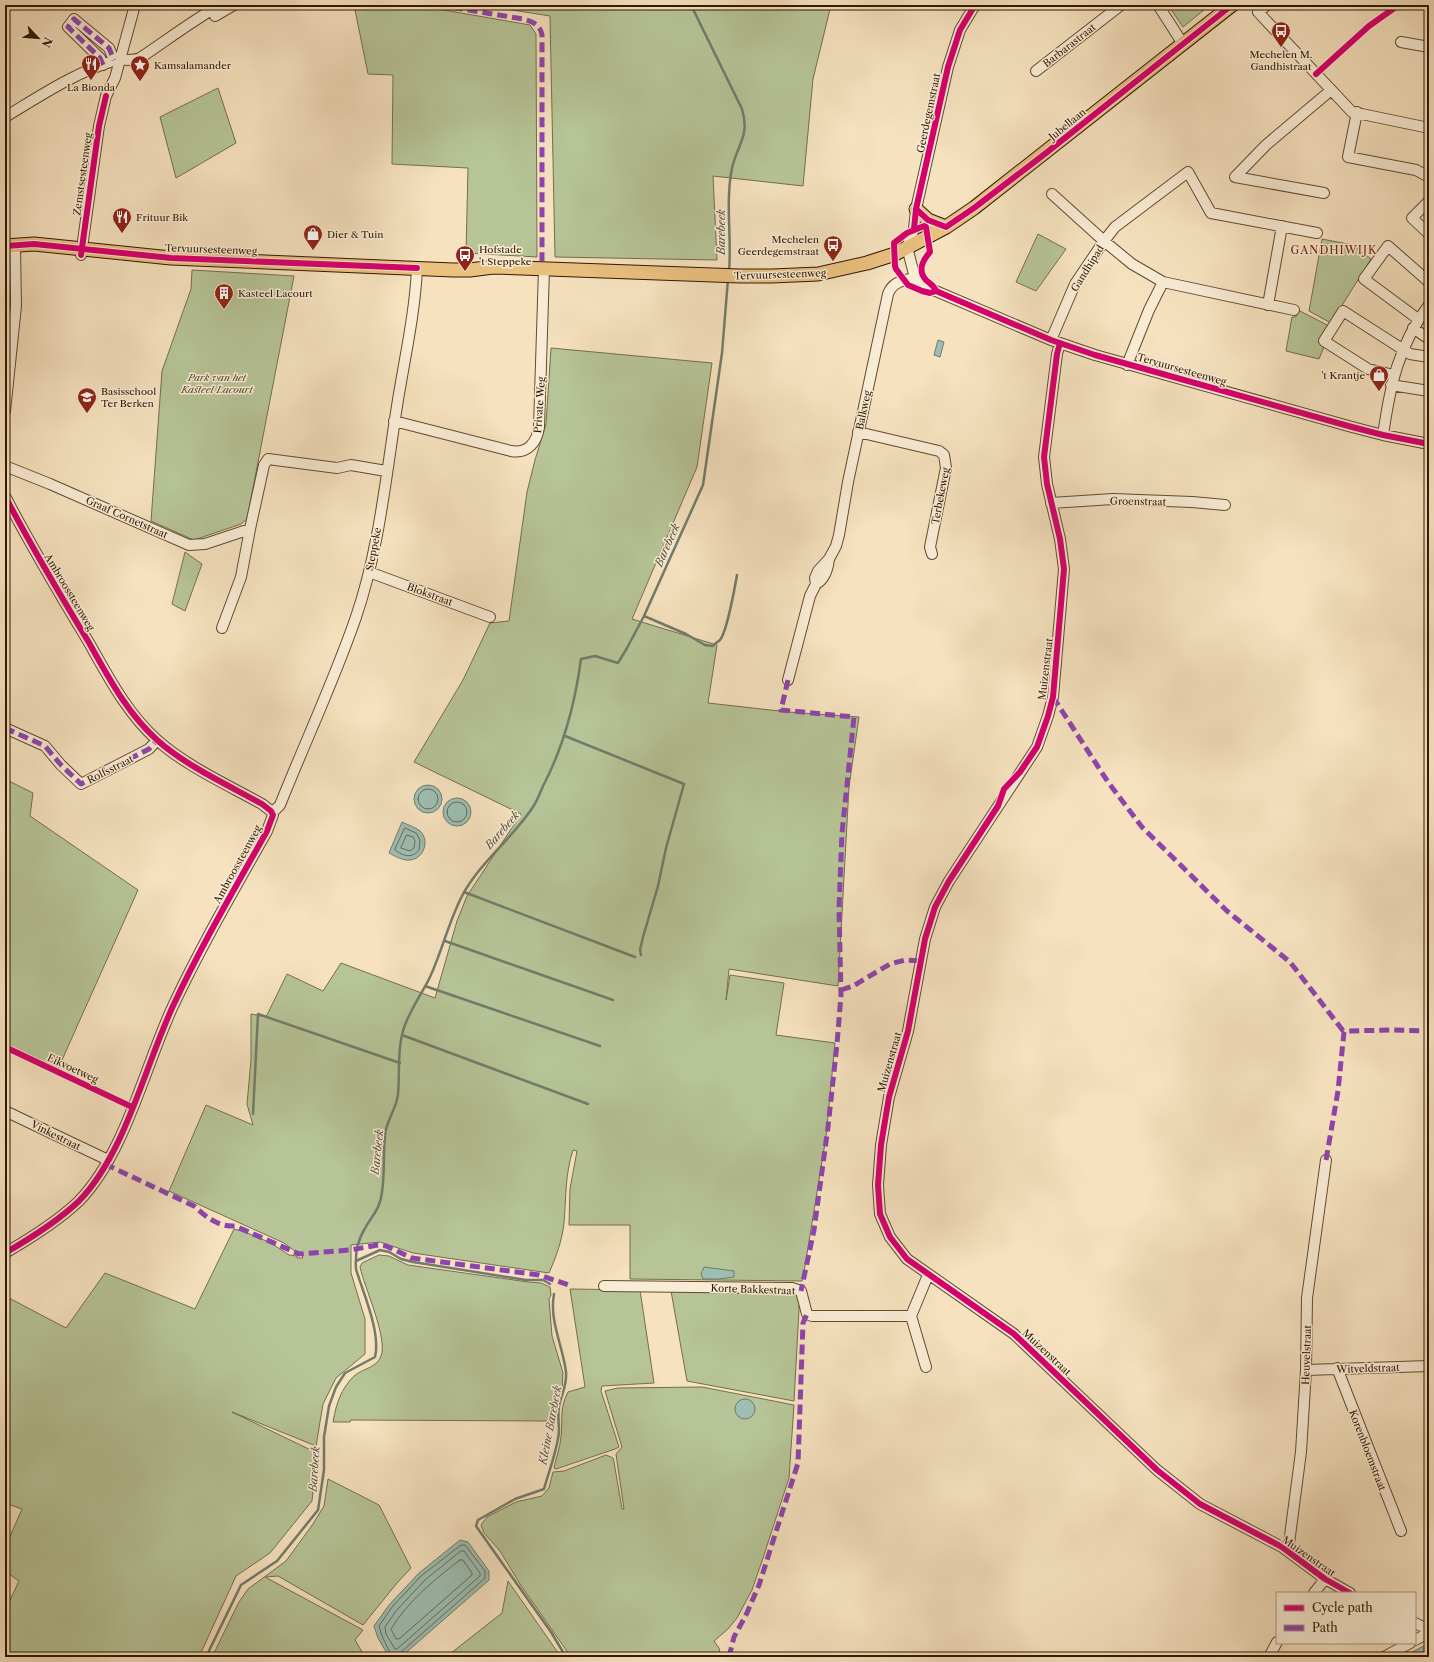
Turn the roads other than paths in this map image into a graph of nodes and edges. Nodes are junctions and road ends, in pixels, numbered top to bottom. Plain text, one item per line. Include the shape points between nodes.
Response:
1 (134, 5) edge
2 (220, 5) edge
3 (234, 5) edge
4 (976, 5) edge
5 (1121, 5) edge
6 (1158, 5) edge
7 (1232, 5) edge
8 (1267, 5) edge
9 (210, 15) junction
10 (1401, 42) dead end
11 (1183, 44) junction
12 (1429, 47) edge
13 (117, 60) junction
14 (103, 64) junction
15 (1036, 71) dead end
16 (1330, 91) junction
17 (1357, 112) junction
18 (7, 113) edge
19 (1429, 128) edge
20 (1429, 177) edge
21 (1324, 193) dead end
22 (1052, 194) dead end
23 (1429, 201) edge
24 (916, 210) junction
25 (1282, 226) junction
26 (946, 227) junction
27 (1317, 233) dead end
28 (1429, 234) edge
29 (1104, 241) junction
30 (10, 246) edge
31 (907, 247) junction
32 (81, 252) junction
33 (417, 268) junction
34 (544, 269) junction
35 (915, 278) junction
36 (1163, 282) junction
37 (1429, 282) edge
38 (1268, 305) junction
39 (1429, 305) edge
40 (1294, 310) dead end
41 (1416, 324) junction
42 (1429, 339) edge
43 (1056, 341) junction
44 (1403, 350) junction
45 (1429, 357) edge
46 (1127, 365) junction
47 (1393, 380) junction
48 (1429, 391) edge
49 (5, 411) edge
50 (394, 421) junction
51 (858, 432) junction
52 (1383, 435) junction
53 (1429, 444) edge
54 (5, 466) edge
55 (386, 471) junction
56 (5, 496) edge
57 (1051, 503) junction
58 (1226, 505) dead end
59 (250, 529) junction
60 (932, 554) dead end
61 (369, 572) junction
62 (490, 617) dead end
63 (222, 628) dead end
64 (788, 680) dead end
65 (5, 728) edge
66 (157, 740) junction
67 (272, 813) junction
68 (5, 1111) edge
69 (108, 1160) junction
70 (1326, 1160) dead end
71 (5, 1253) edge
72 (928, 1275) junction
73 (604, 1286) dead end
74 (911, 1316) junction
75 (1429, 1366) edge
76 (926, 1367) dead end
77 (1337, 1368) junction
78 (1306, 1370) junction
79 (1401, 1531) dead end
80 (1288, 1551) junction
81 (1325, 1579) junction
82 (1315, 1592) edge
83 (1348, 1592) edge
84 (1416, 1624) edge
85 (1429, 1630) edge
86 (1429, 1633) edge
87 (1416, 1640) edge
88 (1276, 1644) edge
89 (1408, 1644) edge
90 (1269, 1657) edge
91 (1384, 1657) edge

1 - 13 street, Zemstsesteenweg
2 - 9 street
3 - 9 street
4 - 24 street, Geerdegemstraat via 960,30 948,67
5 - 15 street, Barbarastraat
6 - 11 street
7 - 11 main road, Jubellaan
8 - 16 street via 1258,12
9 - 13 street via 191,22 140,58 133,61
10 - 12 street
11 - 26 main road, Jubellaan via 997,191
13 - 14 street
13 - 14 street via 109,48 74,19 68,27
13 - 32 street, Zemstsesteenweg via 115,78 106,96 99,126
14 - 18 street
16 - 17 street via 1352,112
16 - 21 street via 1266,145 1235,177
17 - 19 street
17 - 20 street via 1348,157 1416,170
22 - 29 street
23 - 28 street via 1412,218
24 - 26 main road via 926,219
24 - 31 street, Geerdegemstraat via 914,230
25 - 27 street
25 - 29 street via 1211,213 1188,172 1114,227
25 - 38 street
26 - 31 main road, Jubellaan
29 - 36 street, Gandhipad via 1132,264
29 - 43 street, Gandhipad via 1075,284
30 - 32 main road, Tervuursesteenweg via 34,244
30 - 49 street via 16,306
31 - 34 main road, Tervuursesteenweg via 895,254 867,263 818,274 740,276
31 - 35 street
32 - 33 main road, Tervuursesteenweg
33 - 34 main road, Tervuursesteenweg
33 - 50 street, Steppeke
34 - 50 street, Private Weg via 539,426 531,447 511,452
35 - 43 street, Tervuursesteenweg via 924,286
35 - 51 street, Balkweg via 896,282 888,294
36 - 38 street, Gandhipad
36 - 46 street
37 - 41 street via 1388,246 1364,279
38 - 40 street, Gandhipad
39 - 41 street
41 - 42 street
41 - 44 street
43 - 46 street, Tervuursesteenweg
43 - 57 street, Muizenstraat via 1057,354 1044,457
44 - 45 street via 1410,354
44 - 47 street
44 - 47 street via 1344,311 1324,341 1368,369
46 - 52 street, Tervuursesteenweg
47 - 48 street
47 - 52 street
50 - 55 street, Steppeke
51 - 60 street, Terbekeweg via 939,451 944,455 946,468 930,547
51 - 64 street, Balkweg via 840,535 829,559 818,571
52 - 53 street, Tervuursesteenweg
54 - 59 street, Graaf Cornetstraat via 189,545 205,544
55 - 59 street via 351,465 337,468 268,458 264,465
55 - 61 street, Steppeke
56 - 66 street, Ambroossteenweg via 118,694
57 - 58 street, Groenstraat via 1113,499
57 - 72 street, Muizenstraat via 1064,569 1055,682 1048,716 1037,747 949,881 935,907 925,939 908,1031 889,1097 881,1145 878,1185 880,1214 890,1237 907,1260
59 - 63 street via 241,577
61 - 62 street, Blokstraat
61 - 67 street, Steppeke via 345,648 280,805
65 - 66 street, Rolfsstraat via 45,746 81,784 148,750
66 - 67 street, Ambroossteenweg via 176,754 262,804
67 - 69 street, Ambroossteenweg via 272,822 184,984
68 - 69 street, Vinkestraat
69 - 71 street, Ambroossteenweg via 79,1200 56,1221
70 - 78 street, Heuvelstraat via 1307,1298
72 - 74 street
72 - 80 street, Muizenstraat via 1014,1334 1176,1486 1200,1504
73 - 74 street, Korte Bakkestraat via 792,1288 801,1291 805,1310 812,1316
74 - 76 street
75 - 77 street, Witveldstraat
77 - 78 street, Witveldstraat
77 - 79 street, Korenbloemstraat
78 - 80 street, Heuvelstraat via 1301,1452
80 - 81 street, Muizenstraat
81 - 82 street, Muizenstraat
81 - 83 street, Muizenstraat
84 - 85 street
86 - 87 street
88 - 90 street
89 - 91 street

